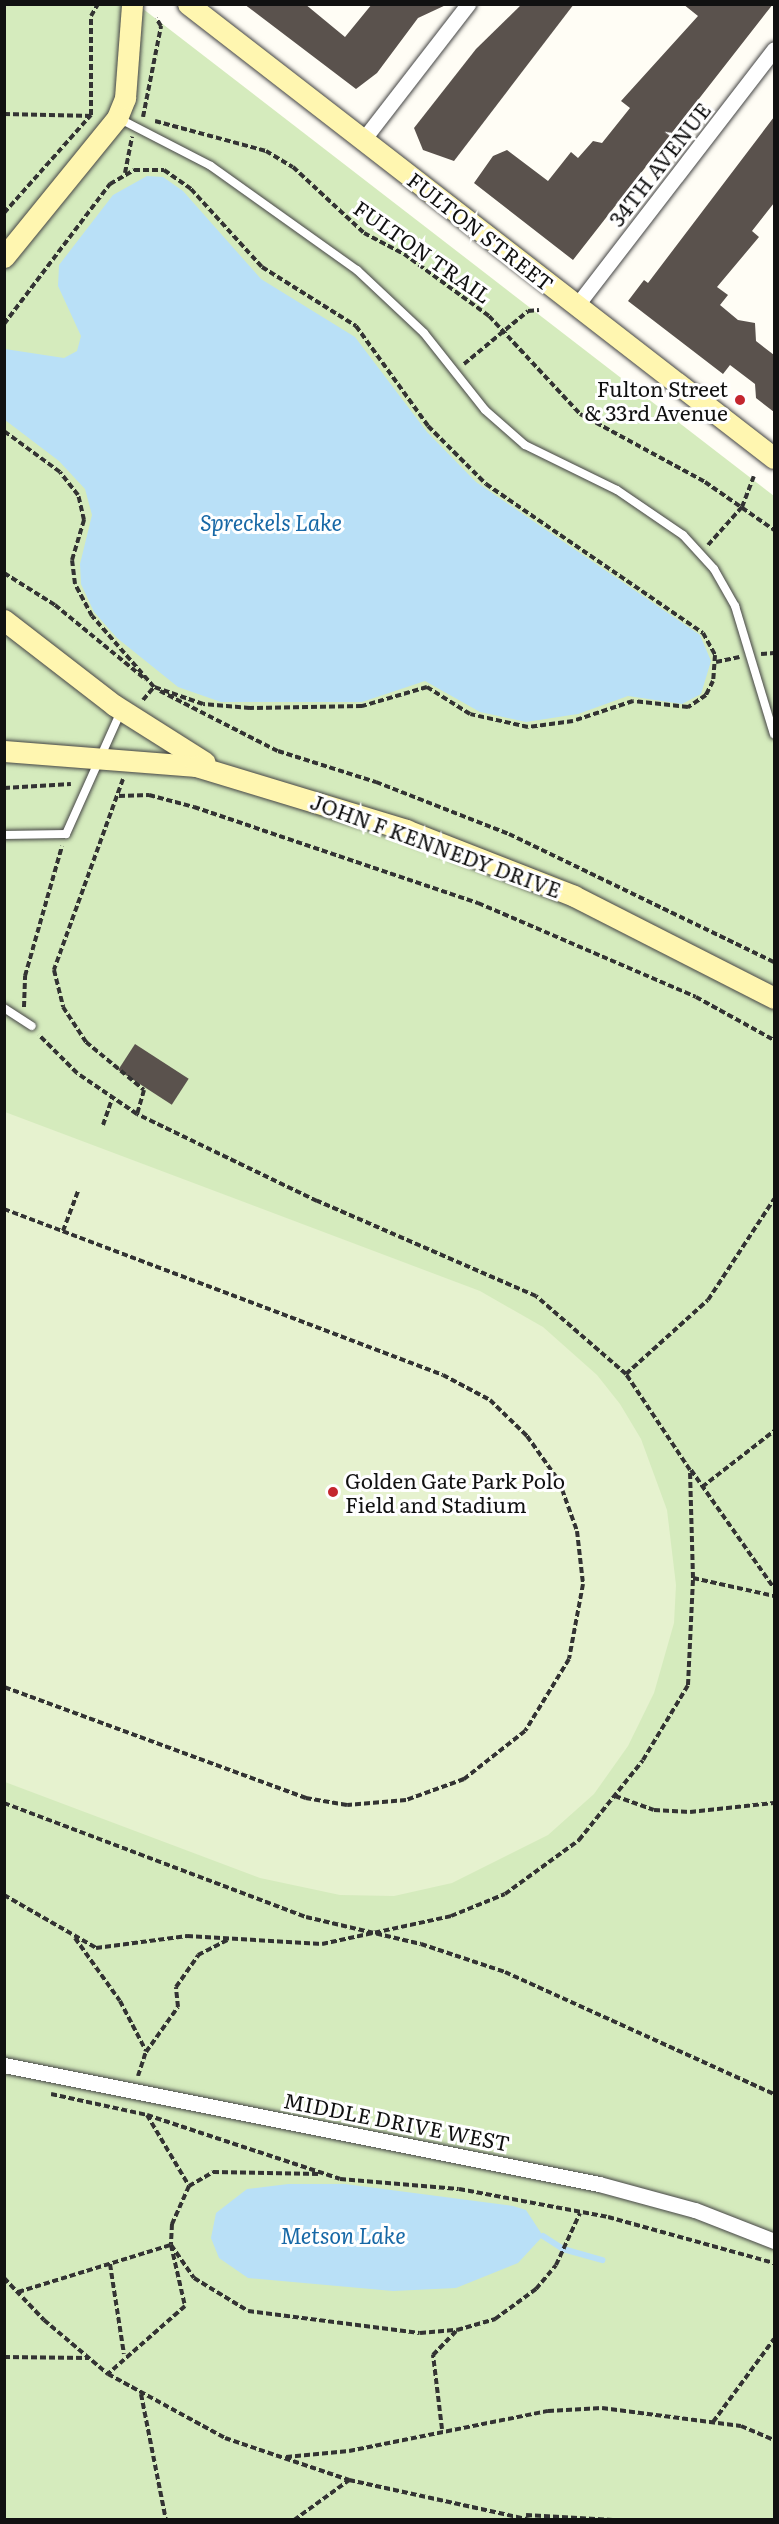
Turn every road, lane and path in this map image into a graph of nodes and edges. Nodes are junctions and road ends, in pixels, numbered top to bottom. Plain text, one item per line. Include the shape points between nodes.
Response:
1 (98, 4) edge
2 (132, 4) edge
3 (188, 4) edge
4 (468, 4) edge
5 (774, 49) edge
6 (4, 114) edge
7 (91, 115) junction
8 (117, 118) junction
9 (363, 140) junction
10 (4, 213) edge
11 (4, 257) edge
12 (577, 305) junction
13 (539, 310) dead end
14 (4, 324) edge
15 (504, 333) junction
16 (455, 372) junction
17 (4, 431) edge
18 (774, 458) edge
19 (754, 476) dead end
20 (742, 507) junction
21 (774, 530) edge
22 (701, 553) junction
23 (4, 573) edge
24 (4, 619) edge
25 (154, 687) junction
26 (141, 702) dead end
27 (122, 710) junction
28 (774, 734) edge
29 (4, 751) edge
30 (103, 755) junction
31 (220, 771) junction
32 (124, 772) dead end
33 (70, 784) dead end
34 (4, 788) edge
35 (119, 796) junction
36 (66, 834) junction
37 (4, 835) edge
38 (774, 962) edge
39 (774, 998) edge
40 (4, 1008) edge
41 (32, 1026) junction
42 (774, 1040) edge
43 (112, 1099) junction
44 (137, 1114) junction
45 (103, 1125) dead end
46 (78, 1191) dead end
47 (774, 1199) edge
48 (4, 1209) edge
49 (63, 1231) junction
50 (626, 1374) junction
51 (774, 1431) edge
52 (690, 1470) junction
53 (702, 1487) junction
54 (693, 1578) junction
55 (774, 1588) edge
56 (774, 1596) edge
57 (4, 1687) edge
58 (615, 1796) junction
59 (4, 1803) edge
60 (774, 1803) edge
61 (4, 1895) edge
62 (379, 1935) junction
63 (75, 1937) junction
64 (231, 1939) junction
65 (146, 2052) junction
66 (4, 2065) edge
67 (40, 2091) dead end
68 (132, 2092) junction
69 (774, 2094) edge
70 (147, 2115) junction
71 (325, 2174) junction
72 (189, 2186) junction
73 (580, 2212) junction
74 (774, 2241) edge
75 (171, 2245) junction
76 (774, 2263) edge
77 (110, 2264) junction
78 (4, 2278) edge
79 (18, 2292) junction
80 (457, 2331) junction
81 (774, 2339) edge
82 (124, 2354) junction
83 (4, 2357) edge
84 (89, 2358) junction
85 (108, 2374) junction
86 (141, 2394) junction
87 (713, 2422) junction
88 (442, 2429) junction
89 (774, 2440) edge
90 (282, 2457) junction
91 (349, 2480) junction
92 (525, 2515) junction
93 (166, 2520) edge
94 (294, 2520) edge
95 (531, 2520) edge
96 (613, 2520) edge

1 - 7 path via 91,16
2 - 8 street via 125,98
3 - 9 street, FULTON STREET
4 - 9 street
5 - 12 street, 34TH AVENUE
6 - 7 path, FULTON TRAIL
7 - 8 path, FULTON TRAIL
7 - 10 path
8 - 11 street
8 - 15 path, FULTON TRAIL via 142,118 266,151 293,167 364,233 414,261 489,316
8 - 16 lane via 211,166 357,270 413,321
9 - 12 street, FULTON STREET
12 - 18 street, FULTON STREET
13 - 15 path via 528,311
14 - 25 path via 110,184 134,170 164,170 191,189 262,267 356,326 428,426 486,484 695,626 709,639 716,662 710,689 688,707 633,700 573,721 528,727 470,714 427,687 363,706 250,708 218,707
15 - 16 path
15 - 20 path, FULTON TRAIL via 580,414
16 - 22 lane via 525,446 640,504
17 - 25 path via 60,472 78,495 84,520 72,560 75,584 92,616
19 - 20 path
20 - 21 path, FULTON TRAIL
20 - 22 path
22 - 28 lane via 745,630
23 - 25 path via 62,610
24 - 27 street, JOHN F KENNEDY DRIVE
25 - 26 path
25 - 38 path via 278,751 376,782 519,839
27 - 30 lane
27 - 31 street, JOHN F KENNEDY DRIVE
29 - 30 street, JOHN F KENNEDY DRIVE
30 - 31 street, JOHN F KENNEDY DRIVE
30 - 36 lane
31 - 39 street, JOHN F KENNEDY DRIVE via 406,830 529,877
32 - 35 path
33 - 34 path
35 - 42 path via 149,795 194,807 478,903 696,997
35 - 44 path via 54,970 63,1007 86,1042 144,1090
36 - 37 lane
36 - 41 path via 26,976 24,1008
40 - 41 lane
41 - 43 path via 59,1058
43 - 44 path
43 - 45 path
44 - 50 path via 317,1201 536,1296
46 - 49 path
47 - 50 path via 708,1300
48 - 49 path
49 - 57 path via 443,1375 490,1400 527,1436 559,1481 577,1531 581,1609 560,1680 510,1747 445,1788 386,1803 336,1804 287,1793
50 - 52 path
51 - 53 path
52 - 53 path
52 - 54 path
53 - 55 path
54 - 56 path
54 - 58 path via 688,1685 643,1760
58 - 60 path via 654,1810 690,1812
58 - 62 path via 579,1840 505,1894 451,1916
59 - 62 path via 306,1917
61 - 63 path
62 - 64 path via 322,1944
62 - 69 path via 452,1954 589,2006
63 - 64 path via 96,1948 187,1936
63 - 65 path via 120,2001
64 - 65 path via 198,1955 176,1987 178,2007
65 - 68 path
66 - 68 street, MIDDLE DRIVE WEST
67 - 70 path
68 - 74 street, MIDDLE DRIVE WEST via 599,2184 695,2210
70 - 71 path
70 - 72 path
71 - 72 path via 213,2172
71 - 73 path via 459,2188
72 - 75 path via 172,2224
73 - 76 path via 756,2254
73 - 80 path via 556,2265 536,2289 495,2319
75 - 77 path
75 - 80 path via 194,2277 248,2311 420,2333
75 - 82 path via 185,2306
77 - 79 path
77 - 82 path
78 - 79 path
79 - 84 path
80 - 88 path via 433,2355
81 - 87 path
82 - 85 path
83 - 84 path
84 - 85 path
85 - 86 path
86 - 90 path via 225,2438
86 - 93 path
87 - 88 path via 602,2408 548,2410
87 - 89 path
88 - 90 path via 349,2451
90 - 91 path
91 - 92 path
91 - 94 path
92 - 95 path
92 - 96 path

